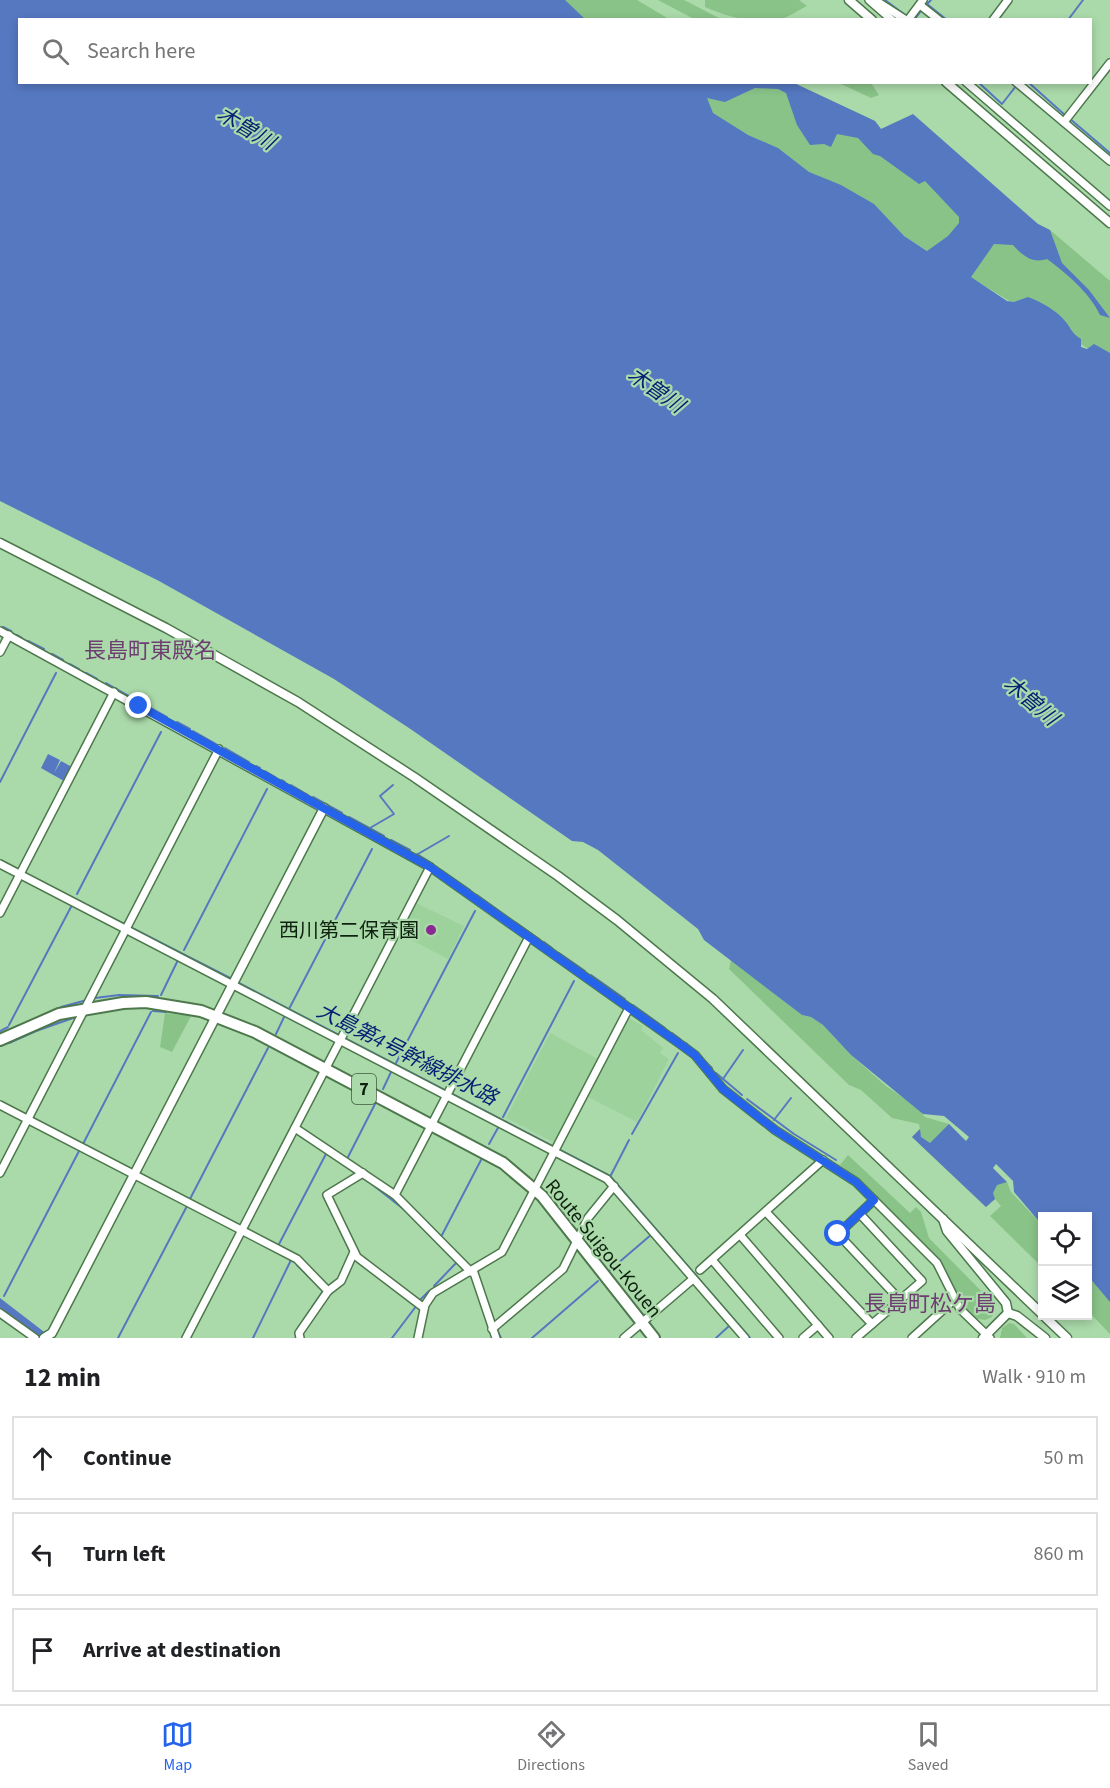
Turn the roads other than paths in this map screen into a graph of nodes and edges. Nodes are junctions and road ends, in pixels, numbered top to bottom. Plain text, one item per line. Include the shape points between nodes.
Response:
1 (849, 0) edge
2 (869, 0) edge
3 (875, 0) edge
4 (1008, 0) edge
5 (921, 2) edge
6 (870, 18) edge
7 (890, 18) edge
8 (904, 18) edge
9 (909, 18) edge
10 (937, 18) edge
11 (994, 18) edge
12 (1110, 63) edge
13 (948, 84) edge
14 (968, 84) edge
15 (1018, 84) edge
16 (1064, 122) junction
17 (1110, 162) edge
18 (1110, 206) edge
19 (1110, 223) edge
20 (0, 543) edge
21 (0, 631) edge
22 (9, 635) junction
23 (0, 652) edge
24 (114, 692) junction
25 (219, 750) junction
26 (324, 808) junction
27 (0, 864) edge
28 (430, 867) junction
29 (21, 872) junction
30 (0, 913) edge
31 (127, 928) junction
32 (529, 937) junction
33 (234, 982) junction
34 (86, 1007) junction
35 (629, 1008) junction
36 (217, 1015) junction
37 (342, 1038) junction
38 (0, 1040) edge
39 (325, 1069) junction
40 (448, 1093) junction
41 (0, 1105) edge
42 (28, 1119) junction
43 (432, 1124) junction
44 (295, 1128) junction
45 (556, 1149) junction
46 (824, 1160) junction
47 (0, 1173) edge
48 (363, 1173) junction
49 (134, 1174) junction
50 (614, 1186) junction
51 (535, 1189) junction
52 (395, 1196) junction
53 (874, 1200) junction
54 (767, 1212) junction
55 (860, 1214) junction
56 (942, 1216) junction
57 (242, 1230) junction
58 (741, 1236) junction
59 (577, 1241) junction
60 (354, 1252) junction
61 (713, 1261) junction
62 (700, 1270) dead end
63 (472, 1271) junction
64 (693, 1279) junction
65 (328, 1291) junction
66 (955, 1299) junction
67 (900, 1300) junction
68 (424, 1308) junction
69 (1038, 1310) edge
70 (0, 1313) edge
71 (1008, 1313) junction
72 (1048, 1320) edge
73 (642, 1323) junction
74 (872, 1324) junction
75 (818, 1325) junction
76 (492, 1329) junction
77 (52, 1336) edge
78 (986, 1337) edge
79 (35, 1338) edge
80 (186, 1338) edge
81 (300, 1338) edge
82 (418, 1338) edge
83 (496, 1338) edge
84 (624, 1338) edge
85 (654, 1338) edge
86 (745, 1338) edge
87 (779, 1338) edge
88 (803, 1338) edge
89 (829, 1338) edge
90 (856, 1338) edge
91 (912, 1338) edge
92 (1045, 1338) edge
93 (1067, 1338) edge

1 - 6 street
2 - 7 street
3 - 8 street
4 - 11 street
5 - 9 street
5 - 10 street
12 - 16 street
13 - 19 street
14 - 18 street
15 - 16 street
16 - 17 street
20 - 56 street via 166,628 298,702 558,876 713,999
21 - 22 street
22 - 23 street
22 - 24 street
24 - 25 street
24 - 29 street
25 - 26 street
25 - 31 street
26 - 28 street
26 - 33 street
27 - 29 street
28 - 32 street
28 - 37 street
29 - 30 street
29 - 31 street
31 - 33 street
31 - 34 street
32 - 35 street
32 - 40 street
33 - 36 street
33 - 37 street
34 - 36 main road, Route Suigou-Kouen / 7 via 146,1002
34 - 38 main road, Route Suigou-Kouen / 7 via 59,1014
34 - 42 street
35 - 45 street
35 - 46 street via 695,1055 723,1089 775,1130
36 - 39 main road, Route Suigou-Kouen / 7
36 - 49 street
37 - 39 street
37 - 40 street
39 - 43 main road, Route Suigou-Kouen / 7
39 - 44 street
40 - 43 street
40 - 45 street
41 - 42 street
42 - 47 street
42 - 49 street
43 - 51 main road, Route Suigou-Kouen / 7 via 486,1152
43 - 52 street
44 - 48 street
44 - 57 street
45 - 50 street
45 - 51 street
46 - 53 street
46 - 54 street
48 - 52 street
48 - 60 street via 327,1195
49 - 57 street
49 - 77 street
50 - 59 street via 588,1218
50 - 64 street
51 - 59 main road, Route Suigou-Kouen / 7
51 - 63 street via 502,1252
52 - 63 street
53 - 55 street
53 - 66 street via 937,1263
54 - 58 street
54 - 74 street
55 - 67 street via 838,1234
55 - 67 street via 922,1281
56 - 69 street
56 - 71 street via 947,1231 1006,1303
57 - 65 street via 297,1259
57 - 80 street
58 - 61 street
58 - 75 street
59 - 73 main road, Route Suigou-Kouen / 7
59 - 76 street via 563,1269
60 - 65 street via 341,1281
60 - 68 street
61 - 62 street
61 - 87 street
63 - 68 street via 433,1293
63 - 76 street
64 - 73 street
64 - 86 street
65 - 81 street via 299,1333
66 - 78 street
66 - 91 street
67 - 74 street
68 - 82 street
70 - 79 street
71 - 78 street
71 - 92 street
72 - 93 street
73 - 84 street
73 - 85 main road, Route Suigou-Kouen / 7
74 - 90 street
75 - 88 street
75 - 89 street
76 - 83 street

